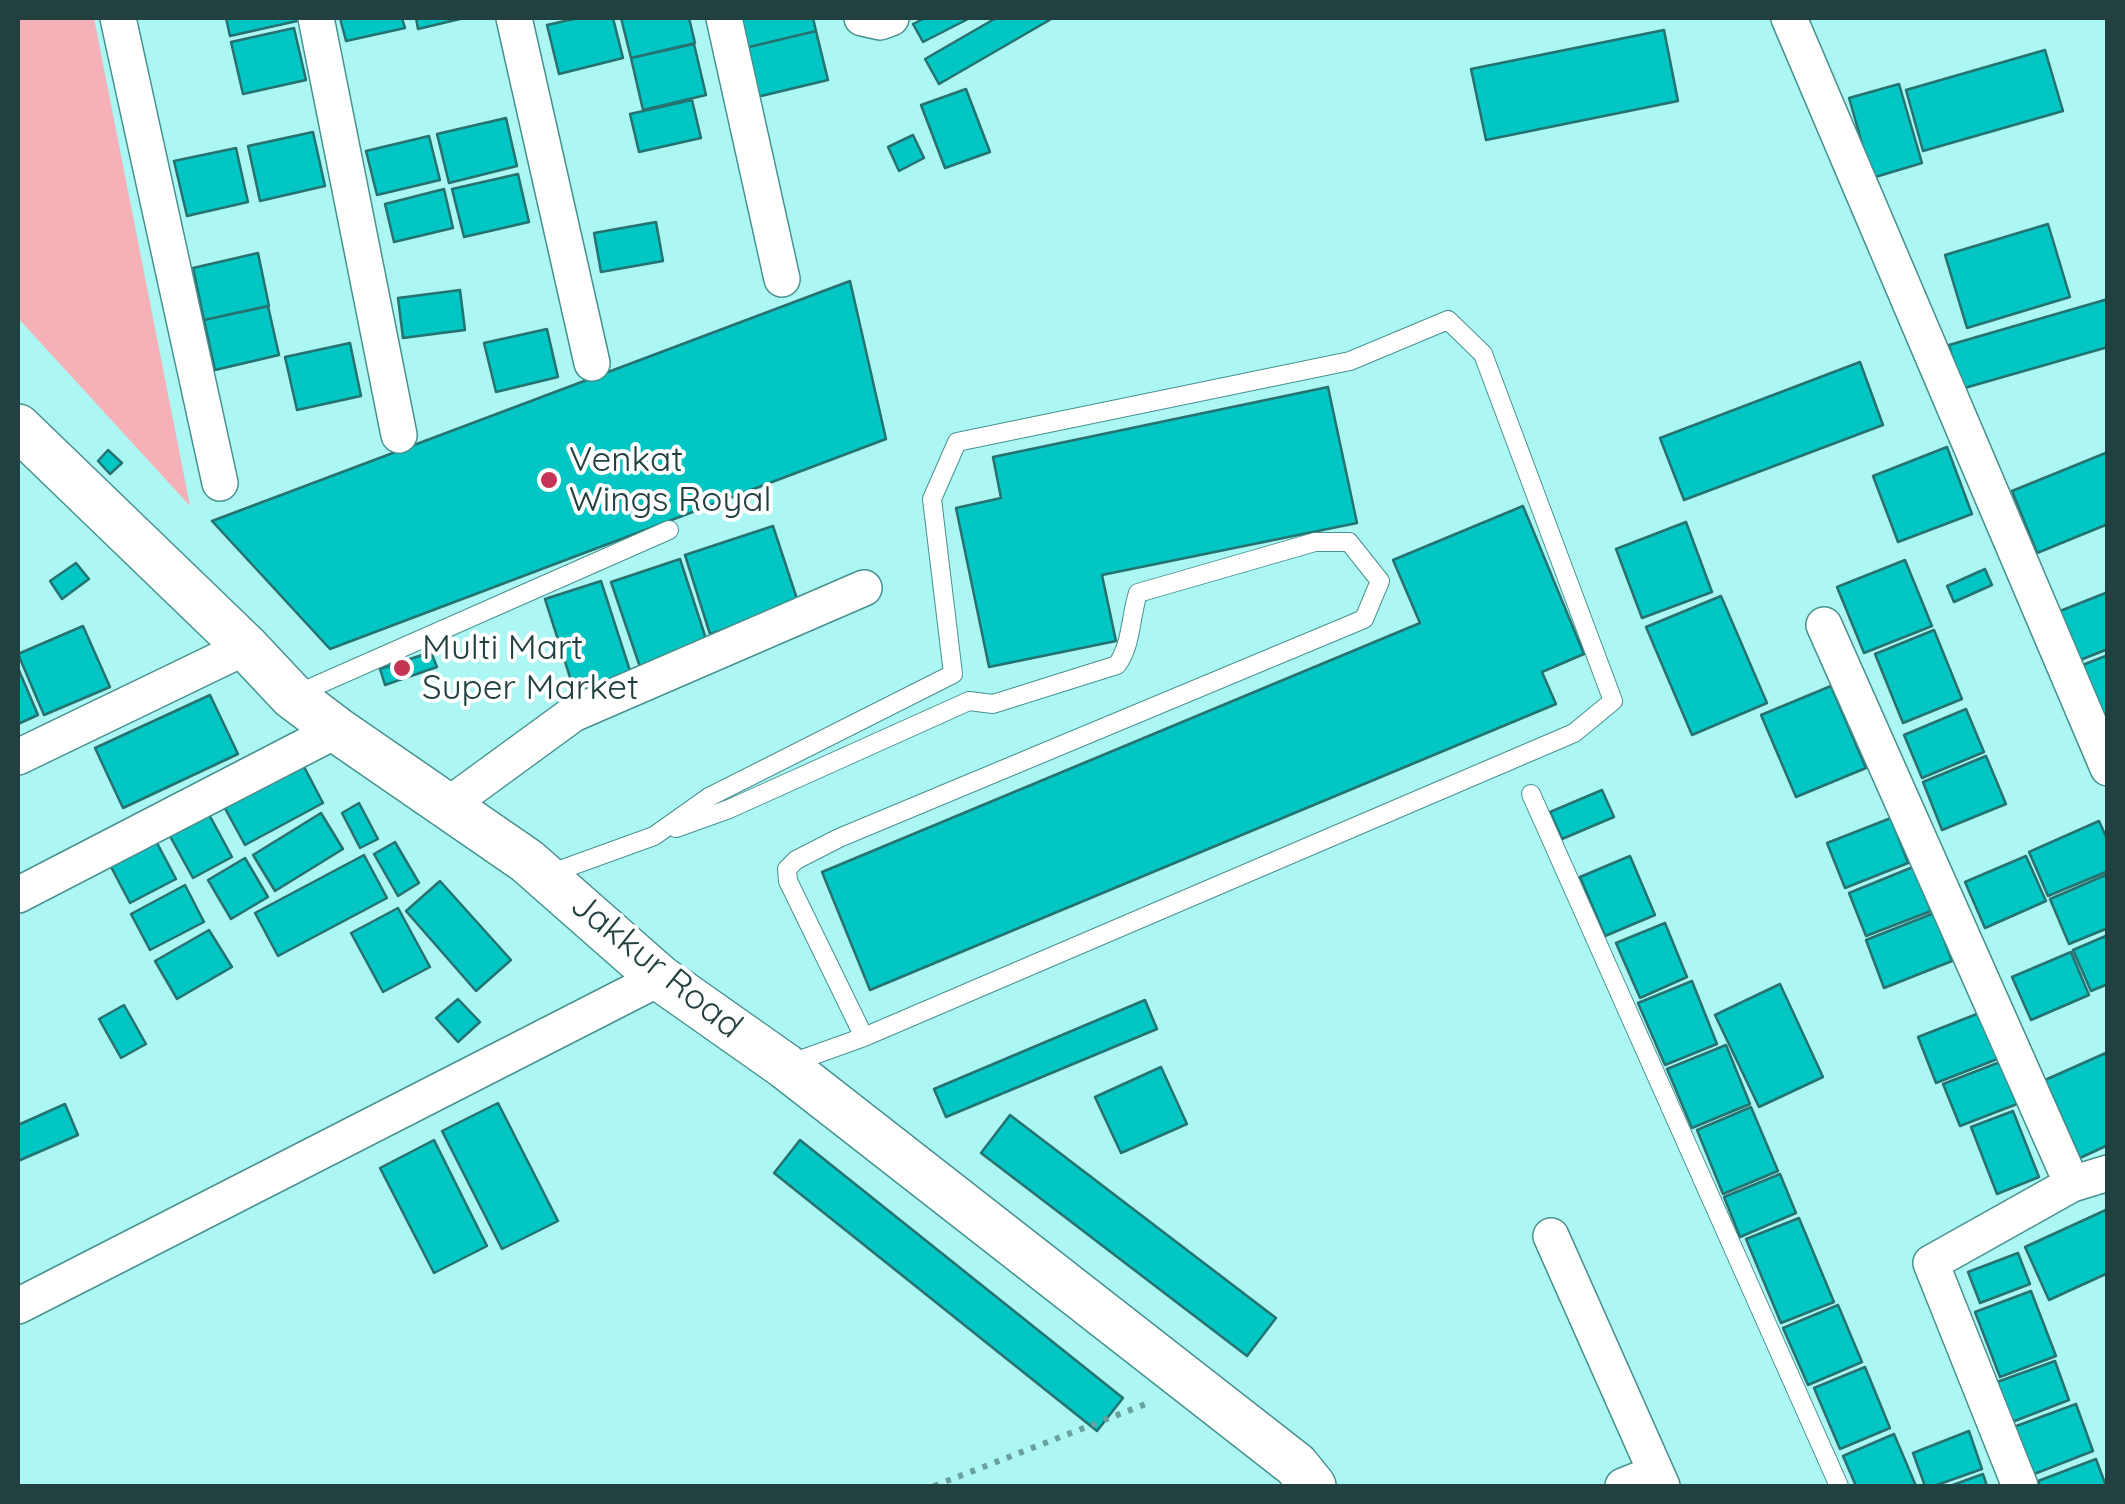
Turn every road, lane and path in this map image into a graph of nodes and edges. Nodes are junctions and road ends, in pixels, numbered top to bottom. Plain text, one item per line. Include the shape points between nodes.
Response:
1 (118, 18) edge
2 (316, 18) edge
3 (514, 18) edge
4 (724, 18) edge
5 (862, 18) edge
6 (891, 18) edge
7 (1789, 18) edge
8 (782, 279) dead end
9 (592, 362) dead end
10 (18, 427) edge
11 (399, 435) dead end
12 (220, 483) dead end
13 (668, 530) dead end
14 (864, 588) dead end
15 (1824, 625) dead end
16 (246, 647) junction
17 (292, 696) junction
18 (337, 730) junction
19 (18, 757) edge
20 (2108, 768) edge
21 (1531, 794) dead end
22 (447, 806) junction
23 (654, 836) junction
24 (544, 876) junction
25 (18, 894) edge
26 (660, 978) junction
27 (864, 1037) junction
28 (785, 1066) junction
29 (2108, 1173) edge
30 (2072, 1184) junction
31 (1551, 1236) dead end
32 (18, 1306) edge
33 (1194, 1385) junction
34 (1647, 1482) edge
35 (934, 1486) edge
36 (1313, 1486) edge
37 (1838, 1486) edge
38 (2020, 1486) edge

1 - 12 street
2 - 11 street
3 - 9 street
4 - 8 street
5 - 6 street
7 - 20 street
10 - 16 street, Jakkur Road
13 - 17 lane
14 - 22 street via 574,714
15 - 30 street
16 - 17 street, Jakkur Road
16 - 19 street
17 - 18 street, Jakkur Road
18 - 22 street, Jakkur Road
18 - 25 street
21 - 37 lane
22 - 24 street, Jakkur Road
23 - 24 lane
23 - 27 lane via 729,810 968,701 993,704 1116,665 1128,649 1138,593 1315,542 1349,542 1380,582 1364,619 838,838 787,869
23 - 27 lane via 708,797 953,674 932,499 957,442 1350,360 1448,320 1483,354 1613,700 1574,733
24 - 26 street, Jakkur Road
26 - 28 street, Jakkur Road
26 - 32 street
27 - 28 lane
28 - 33 street, Jakkur Road
29 - 30 street
30 - 38 street via 1931,1262
31 - 34 street
33 - 35 path
33 - 36 street, Jakkur Road via 1296,1465

